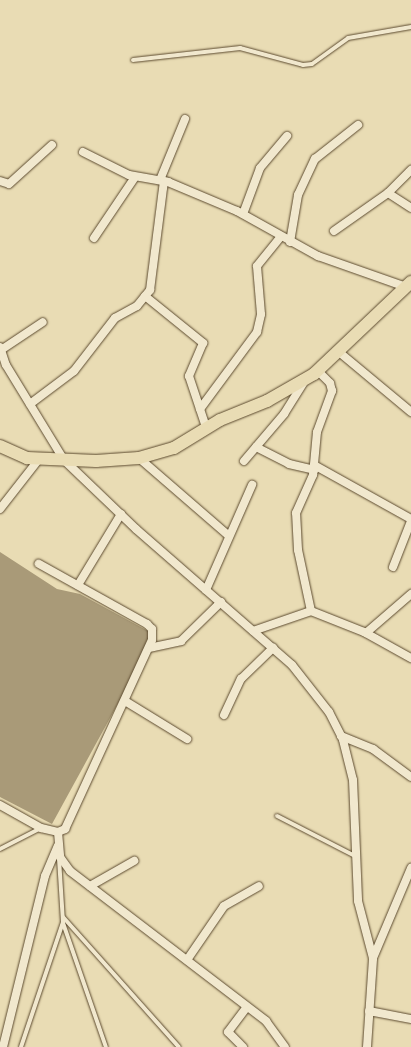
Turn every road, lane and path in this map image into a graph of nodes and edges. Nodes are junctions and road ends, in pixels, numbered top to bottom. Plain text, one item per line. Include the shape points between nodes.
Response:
1 (411, 27) edge
2 (133, 60) dead end
3 (184, 120) dead end
4 (358, 125) dead end
5 (287, 136) dead end
6 (52, 145) dead end
7 (83, 152) dead end
8 (411, 170) edge
9 (135, 177) junction
10 (162, 180) junction
11 (0, 181) edge
12 (388, 193) junction
13 (411, 208) edge
14 (244, 214) junction
15 (334, 231) dead end
16 (281, 236) junction
17 (94, 238) dead end
18 (290, 242) junction
19 (410, 283) edge
20 (145, 296) junction
21 (43, 322) dead end
22 (1, 352) edge
23 (339, 352) junction
24 (318, 371) junction
25 (307, 378) junction
26 (30, 404) junction
27 (200, 409) junction
28 (411, 412) edge
29 (206, 427) junction
30 (0, 447) edge
31 (256, 447) junction
32 (139, 458) junction
33 (39, 459) junction
34 (64, 460) junction
35 (244, 461) dead end
36 (314, 468) junction
37 (252, 485) dead end
38 (0, 509) edge
39 (121, 514) junction
40 (411, 520) edge
41 (228, 535) junction
42 (39, 564) dead end
43 (393, 567) dead end
44 (78, 585) junction
45 (206, 590) junction
46 (411, 594) edge
47 (221, 602) junction
48 (310, 610) junction
49 (253, 630) junction
50 (366, 633) junction
51 (149, 648) junction
52 (273, 648) junction
53 (411, 658) edge
54 (125, 701) junction
55 (224, 715) dead end
56 (341, 736) junction
57 (187, 739) dead end
58 (411, 777) edge
59 (0, 804) edge
60 (277, 816) dead end
61 (41, 828) junction
62 (58, 832) junction
63 (0, 849) edge
64 (59, 849) junction
65 (357, 858) junction
66 (134, 861) dead end
67 (411, 868) edge
68 (90, 886) junction
69 (259, 886) dead end
70 (63, 919) junction
71 (373, 958) junction
72 (187, 960) junction
73 (247, 1007) junction
74 (369, 1011) junction
75 (411, 1018) edge
76 (3, 1047) edge
77 (21, 1047) edge
78 (106, 1047) edge
79 (179, 1047) edge
80 (242, 1047) edge
81 (284, 1047) edge
82 (367, 1047) edge

1 - 2 lane via 348,38 312,64 304,65 240,48
3 - 10 street
4 - 18 street via 315,159 298,195
5 - 14 street via 260,168
6 - 11 street via 9,184
7 - 9 street
8 - 12 street
9 - 10 street
9 - 17 street
10 - 14 street
10 - 20 street via 154,280
12 - 13 street
12 - 15 street
14 - 16 street
16 - 18 street
16 - 27 street via 257,266 261,314 257,332
18 - 19 street via 318,256
19 - 23 main road
20 - 26 street via 137,306 115,318 74,371
20 - 27 street via 203,343 189,376
21 - 22 street
22 - 26 street
23 - 24 main road
23 - 28 street
24 - 25 main road
24 - 36 street via 332,387 317,432
25 - 29 main road via 267,401
25 - 31 street
26 - 34 street
27 - 29 street
29 - 32 main road via 174,448
30 - 33 main road via 27,458
31 - 35 street
31 - 36 street via 289,464
32 - 34 main road
32 - 41 street
33 - 34 main road
33 - 38 street
34 - 39 street
36 - 40 street
36 - 48 street via 296,513 298,550
37 - 41 street
39 - 44 street
39 - 45 street
40 - 43 street
41 - 45 street
42 - 44 street
44 - 51 street via 147,624 153,634
45 - 47 street
46 - 50 street
47 - 49 street
47 - 51 street via 181,641
48 - 49 street
48 - 50 street
49 - 52 street
50 - 53 street
51 - 54 street
52 - 55 street via 241,679
52 - 56 street via 305,679
54 - 57 street
54 - 62 street via 69,824
56 - 58 street via 373,749
56 - 65 street via 355,789
59 - 61 street
60 - 65 lane
61 - 62 street
61 - 63 lane
62 - 64 street
64 - 68 street via 64,864
64 - 70 lane
64 - 76 street via 45,876
65 - 71 street via 358,901
66 - 68 street
67 - 71 street
68 - 72 street
69 - 72 street via 224,906
70 - 77 lane
70 - 78 lane
70 - 79 lane
71 - 74 street
72 - 73 street
73 - 80 street via 228,1032
73 - 81 street via 266,1021
74 - 75 street
74 - 82 street

